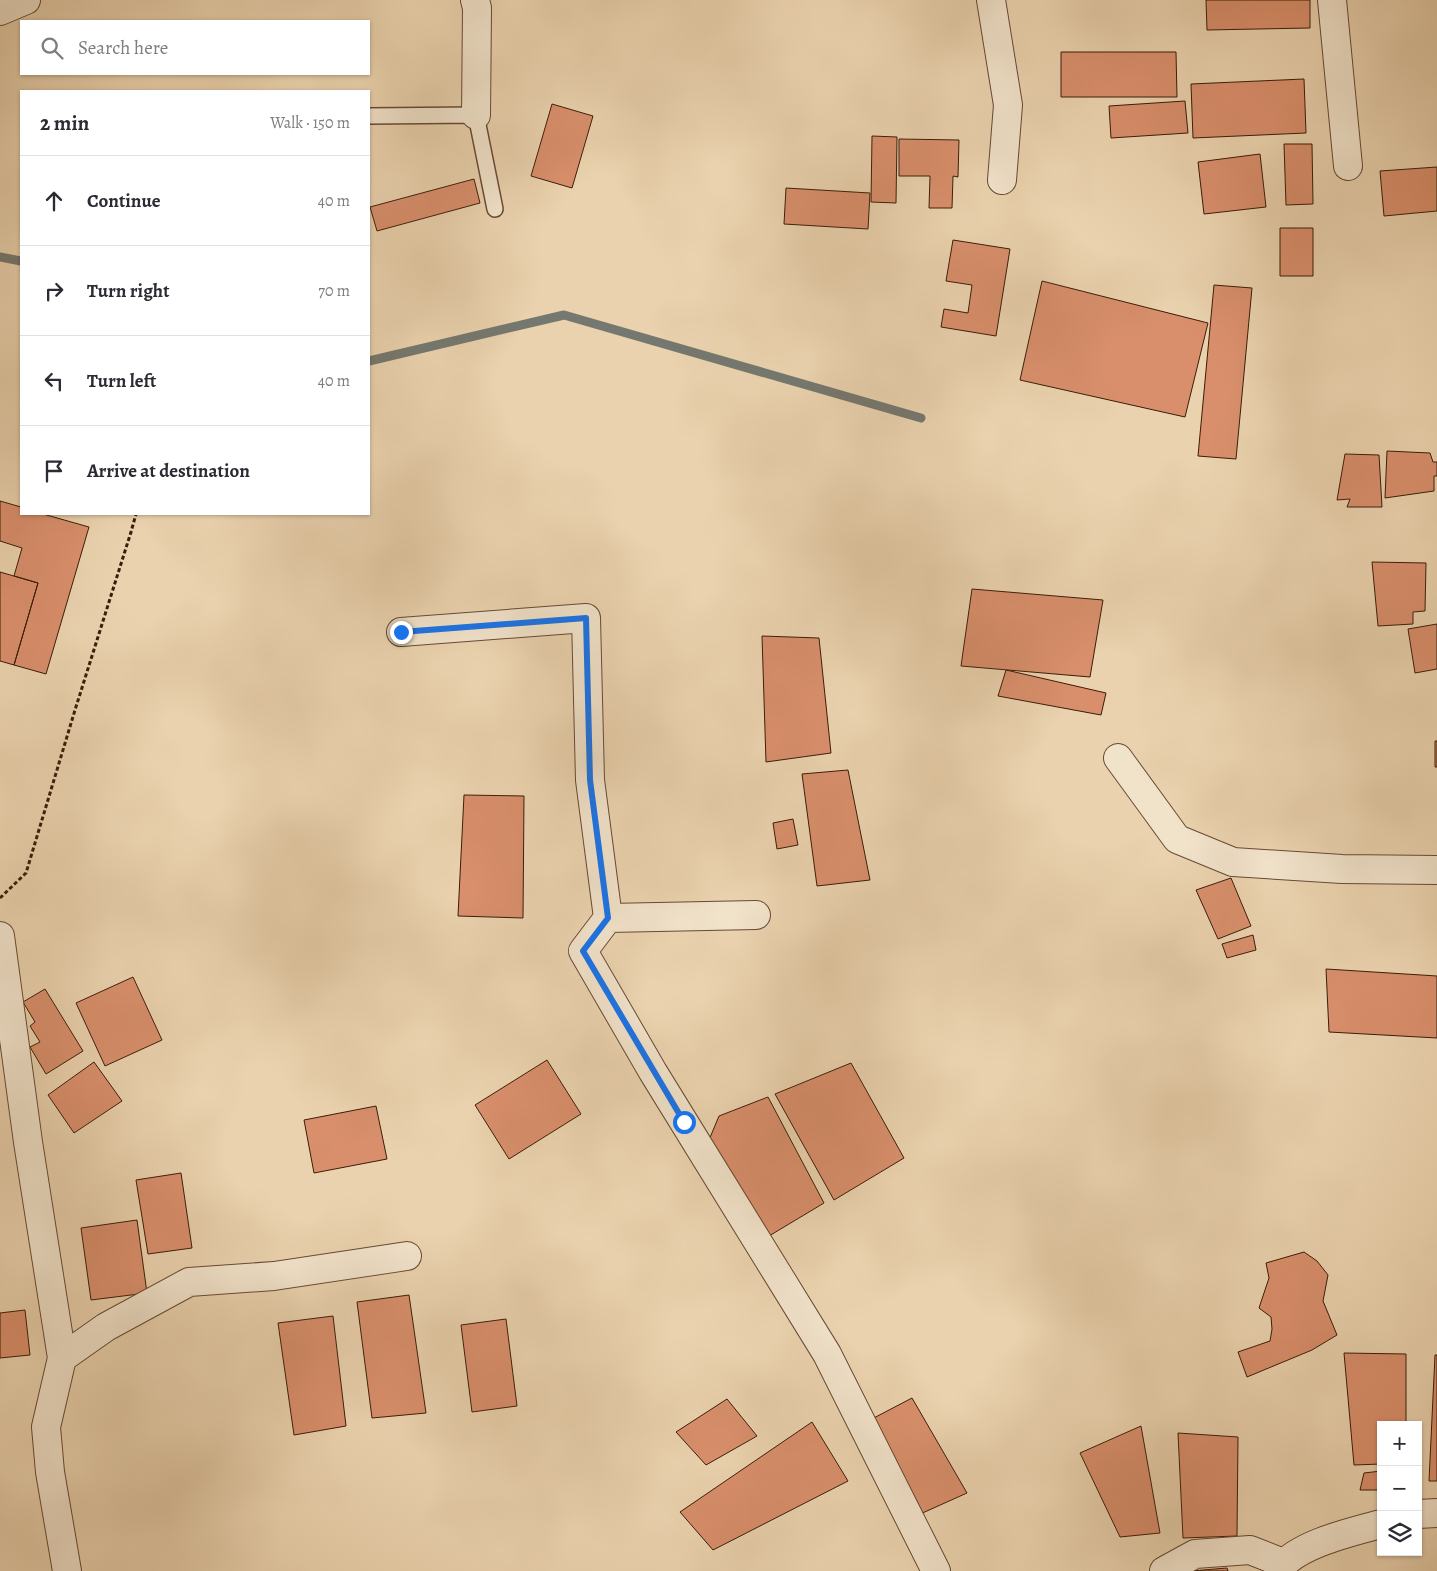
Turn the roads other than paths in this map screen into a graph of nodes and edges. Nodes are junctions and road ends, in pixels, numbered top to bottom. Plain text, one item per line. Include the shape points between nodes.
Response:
1 (26, 0) edge
2 (475, 0) edge
3 (991, 0) edge
4 (1332, 0) edge
5 (0, 11) edge
6 (476, 115) junction
7 (370, 116) edge
8 (1348, 166) dead end
9 (1002, 180) dead end
10 (495, 209) dead end
11 (401, 632) dead end
12 (1118, 758) dead end
13 (1437, 870) edge
14 (756, 915) dead end
15 (608, 918) junction
16 (0, 936) edge
17 (407, 1256) dead end
18 (62, 1358) junction
19 (1437, 1513) edge
20 (1422, 1514) edge
21 (1377, 1525) edge
22 (1280, 1567) edge
23 (67, 1571) edge
24 (936, 1571) edge
25 (1164, 1571) edge

1 - 5 street
2 - 6 street
3 - 9 street via 1008,105
4 - 8 street
6 - 7 lane
6 - 10 lane
11 - 15 street via 586,618 590,780
12 - 13 street via 1177,838 1233,862 1342,869
14 - 15 street
15 - 24 street via 583,951 658,1080 827,1354
16 - 18 street
17 - 18 street via 274,1276 189,1282 106,1326
18 - 23 street via 46,1427 50,1472
19 - 20 street
21 - 22 street via 1304,1548
22 - 25 street via 1250,1550 1195,1554

